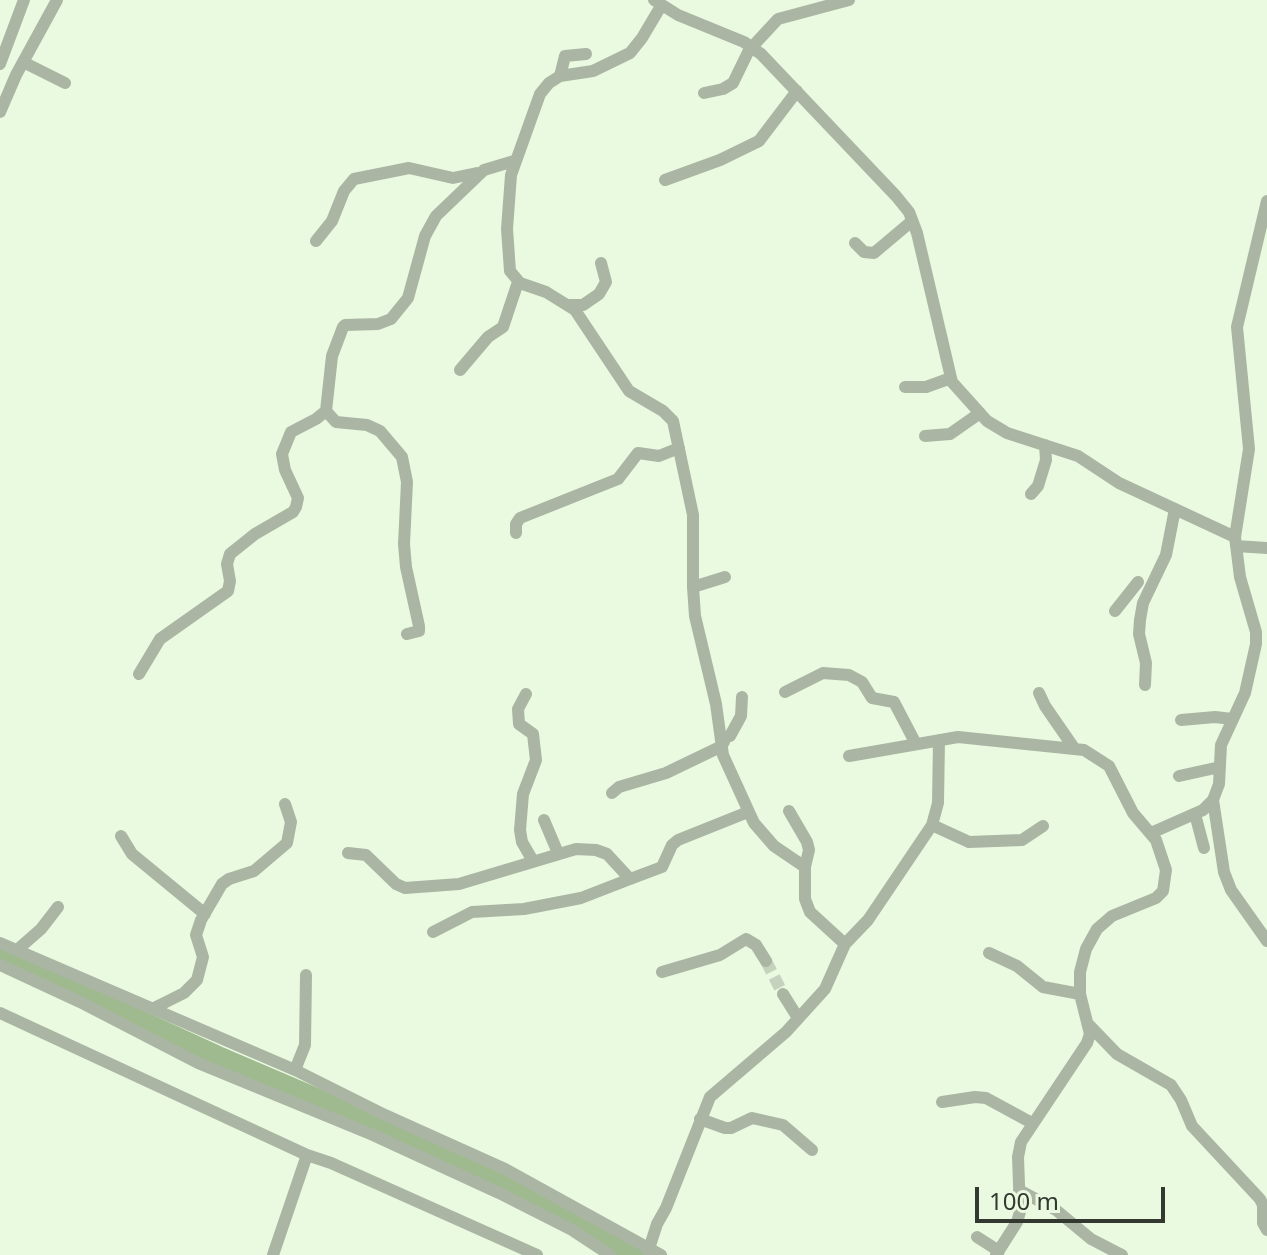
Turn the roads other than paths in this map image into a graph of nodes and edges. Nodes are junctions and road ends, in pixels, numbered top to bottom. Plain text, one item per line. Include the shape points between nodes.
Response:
1 (24, 0) edge
2 (57, 0) edge
3 (849, 0) edge
4 (658, 3) edge
5 (0, 26) edge
6 (15, 26) junction
7 (752, 46) junction
8 (586, 54) dead end
9 (1, 60) edge
10 (23, 62) junction
11 (560, 76) junction
12 (65, 83) dead end
13 (797, 91) junction
14 (704, 93) dead end
15 (0, 112) edge
16 (514, 161) junction
17 (484, 170) junction
18 (665, 180) dead end
19 (1267, 201) edge
20 (912, 221) junction
21 (316, 241) dead end
22 (855, 243) dead end
23 (1260, 256) edge
24 (601, 263) dead end
25 (518, 282) junction
26 (567, 305) junction
27 (460, 370) dead end
28 (951, 378) junction
29 (905, 387) dead end
30 (326, 411) junction
31 (980, 413) junction
32 (925, 436) dead end
33 (1045, 445) junction
34 (679, 448) junction
35 (1031, 494) dead end
36 (1175, 509) junction
37 (516, 533) dead end
38 (1236, 541) junction
39 (1267, 548) edge
40 (1162, 566) junction
41 (725, 577) dead end
42 (693, 587) junction
43 (1115, 611) dead end
44 (407, 634) dead end
45 (139, 674) dead end
46 (1145, 685) dead end
47 (785, 692) dead end
48 (1039, 693) dead end
49 (526, 694) dead end
50 (742, 697) dead end
51 (1232, 719) junction
52 (1181, 720) dead end
53 (939, 740) junction
54 (725, 741) junction
55 (916, 744) junction
56 (1074, 748) junction
57 (849, 756) dead end
58 (1220, 767) junction
59 (1179, 776) dead end
60 (612, 793) dead end
61 (1213, 800) junction
62 (285, 804) dead end
63 (789, 811) dead end
64 (748, 812) junction
65 (1195, 814) junction
66 (544, 820) dead end
67 (932, 825) junction
68 (1043, 826) dead end
69 (1151, 833) junction
70 (121, 836) dead end
71 (1204, 848) dead end
72 (348, 853) dead end
73 (558, 853) junction
74 (533, 861) junction
75 (805, 867) junction
76 (630, 879) junction
77 (58, 907) dead end
78 (205, 914) junction
79 (433, 932) dead end
80 (1267, 941) edge
81 (0, 943) edge
82 (845, 944) junction
83 (17, 950) junction
84 (989, 953) dead end
85 (766, 961) tunnel mouth
86 (0, 965) edge
87 (662, 972) dead end
88 (306, 975) dead end
89 (89, 981) junction
90 (783, 994) tunnel mouth
91 (1080, 994) junction
92 (81, 1000) junction
93 (154, 1008) junction
94 (0, 1013) edge
95 (798, 1018) junction
96 (1089, 1025) junction
97 (295, 1070) junction
98 (942, 1102) dead end
99 (384, 1116) junction
100 (700, 1119) junction
101 (1032, 1123) junction
102 (374, 1134) junction
103 (812, 1150) dead end
104 (307, 1155) junction
105 (1019, 1190) junction
106 (1265, 1205) edge
107 (1267, 1230) edge
108 (977, 1237) dead end
109 (653, 1252) edge
110 (997, 1253) edge
111 (273, 1255) edge
112 (537, 1255) edge
113 (610, 1255) edge
114 (1122, 1255) edge

1 - 6 street
2 - 10 street
3 - 7 street via 778,19
4 - 7 street
4 - 11 street via 630,53 593,71
5 - 6 street
6 - 9 street
7 - 13 street
7 - 14 street via 733,83
8 - 11 street via 565,56
10 - 12 street
10 - 15 street
11 - 16 street via 534,106
13 - 18 street via 759,141
13 - 20 street via 896,196
16 - 17 street
16 - 25 street via 507,229 510,271
17 - 21 street via 458,178 409,168 354,179
17 - 30 street via 436,216 401,309 378,324 343,327 332,356
19 - 23 street
20 - 22 street via 874,253
20 - 28 street
23 - 38 street via 1237,327 1249,449
24 - 26 street via 606,282 599,294 583,305
25 - 26 street
25 - 27 street via 506,322
26 - 34 street via 581,316 629,391 669,415
28 - 29 street via 926,387
28 - 31 street
30 - 44 street via 336,422 380,431 402,457 407,482 406,567 419,626 419,631
30 - 45 street via 286,440 285,470 298,498 293,512 230,554 228,591 160,639
31 - 32 street via 950,434
31 - 33 street via 996,428
33 - 35 street via 1044,466
33 - 36 street via 1087,460 1119,483
34 - 37 street via 659,456 638,453 618,479 520,518
34 - 42 street via 693,515
36 - 38 street
36 - 40 street
38 - 39 street
38 - 51 street via 1256,644 1245,693
40 - 43 street via 1141,580
40 - 46 street via 1140,620
41 - 42 street
42 - 54 street
47 - 55 street via 823,673 849,675 862,682 872,698 894,702
48 - 56 street
49 - 74 street via 518,709 519,724 533,734 536,760 523,794 520,830
50 - 54 street via 741,716
51 - 52 street
51 - 58 street via 1221,745
53 - 55 street
53 - 56 street via 974,737
53 - 67 street via 938,803
54 - 60 street via 666,773
54 - 64 street
55 - 57 street
56 - 69 street via 1109,766 1133,813
58 - 59 street
58 - 61 street
61 - 65 street
61 - 80 street via 1224,872
62 - 78 street via 291,822 287,843 254,871 225,881
63 - 75 street via 807,842
64 - 75 street via 774,846
64 - 76 street via 678,840 662,867
65 - 69 street
65 - 71 street
66 - 73 street
67 - 68 street via 969,842 1022,840
67 - 82 street via 868,920
69 - 91 street via 1166,870 1163,891 1097,929 1086,949
70 - 78 street via 132,854
72 - 74 street via 366,855 396,884 420,889 459,884
73 - 74 street
73 - 76 street via 596,850 607,854
75 - 82 street via 807,906
76 - 79 street via 581,898 472,912
77 - 83 street
78 - 93 street via 196,935 203,957 197,980
81 - 83 street
82 - 95 street via 830,981
83 - 89 street
84 - 91 street via 1043,987
85 - 87 street via 746,939 720,955
86 - 92 street
88 - 97 street via 305,1045
89 - 92 street
89 - 93 street
90 - 95 street
91 - 96 street
92 - 102 street via 198,1063
93 - 97 street
94 - 104 street
95 - 100 street via 718,1088
96 - 101 street via 1087,1043
96 - 106 street via 1117,1054 1171,1085 1192,1126
97 - 99 street
98 - 101 street via 986,1098
99 - 102 street
99 - 109 street via 505,1169
100 - 103 street via 725,1128 752,1118 783,1125
100 - 109 street via 657,1224
101 - 105 street via 1018,1157
102 - 113 street via 536,1211
104 - 111 street
104 - 112 street
105 - 110 street via 1017,1222
105 - 114 street
106 - 107 street
108 - 110 street

